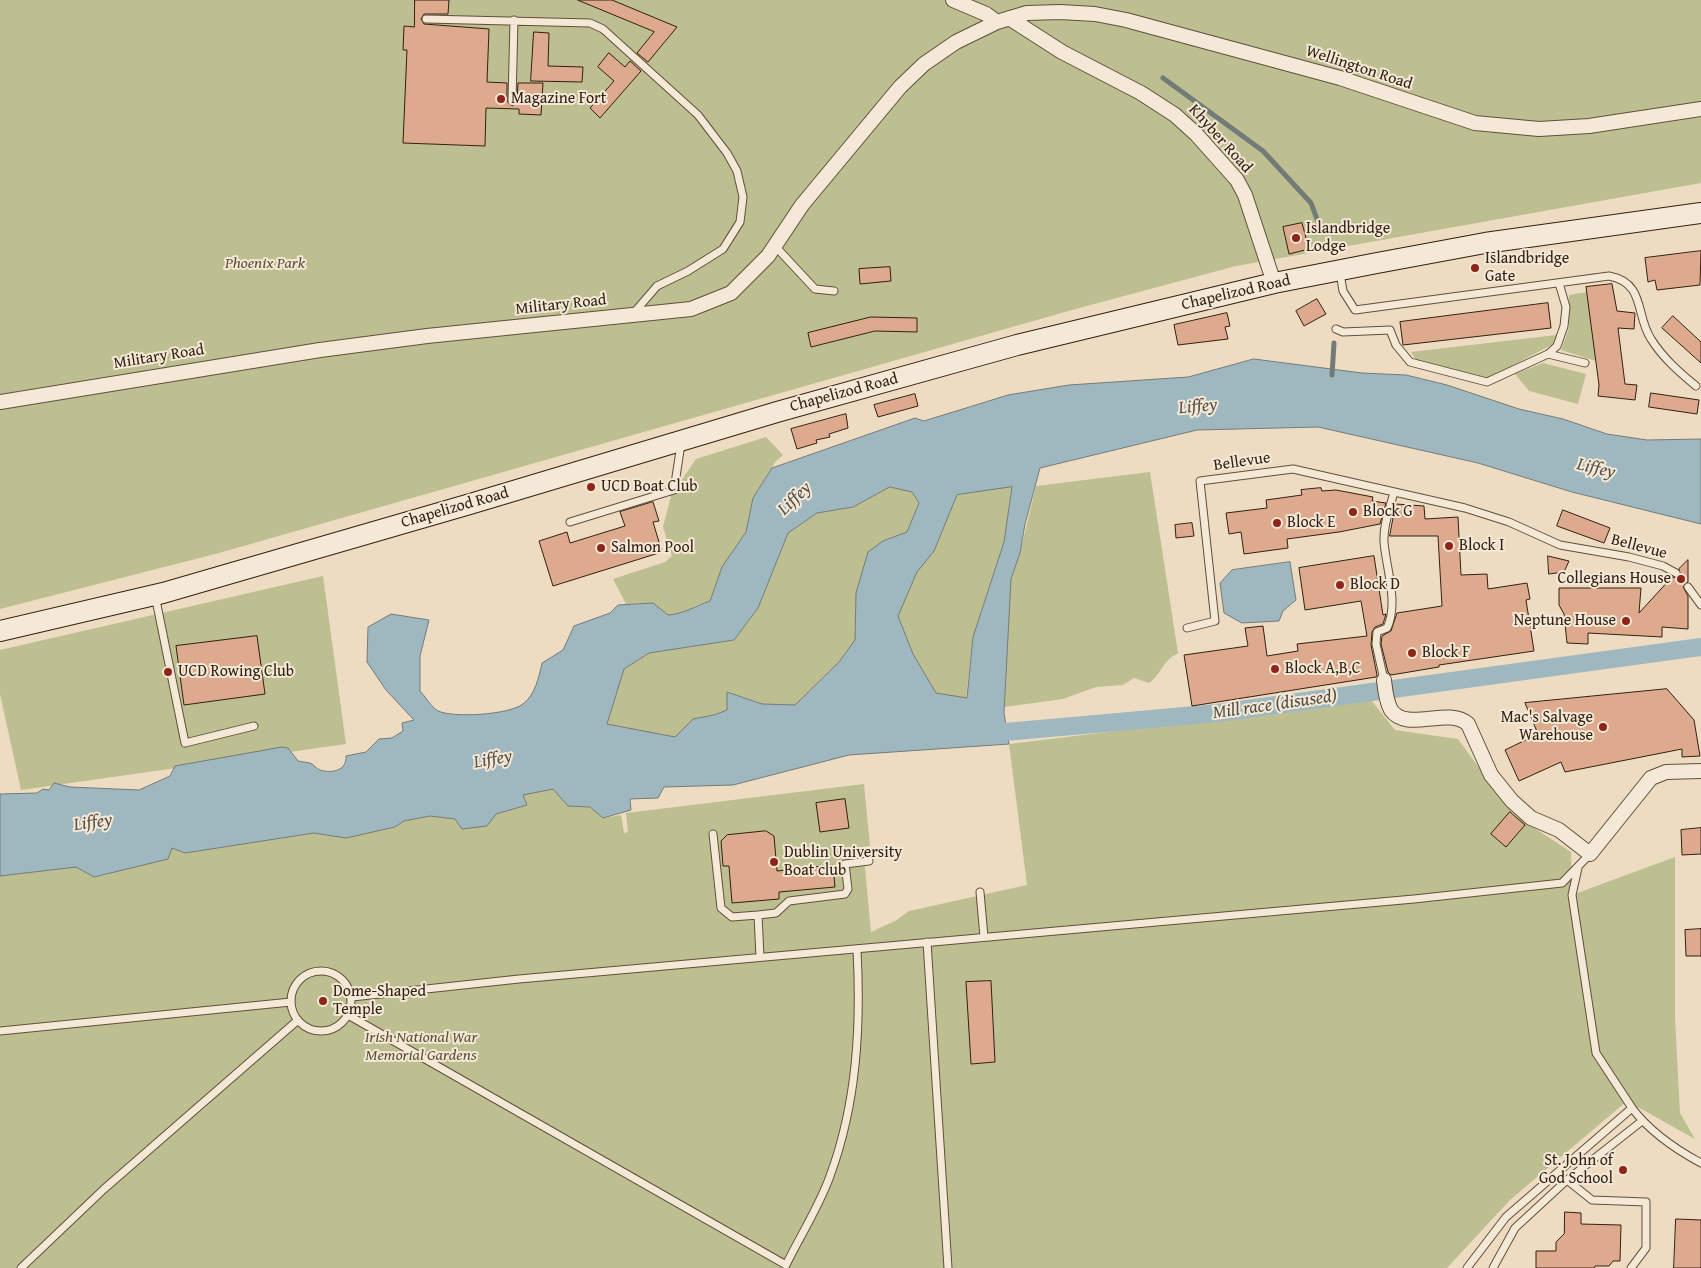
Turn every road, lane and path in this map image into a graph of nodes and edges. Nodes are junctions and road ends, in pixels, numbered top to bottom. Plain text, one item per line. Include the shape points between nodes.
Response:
1 (953, 0) edge
2 (426, 19) dead end
3 (514, 20) junction
4 (1003, 20) junction
5 (512, 101) dead end
6 (1701, 109) edge
7 (1701, 213) edge
8 (775, 246) junction
9 (1340, 270) junction
10 (1274, 283) junction
11 (1559, 283) junction
12 (834, 291) dead end
13 (632, 315) junction
14 (1336, 329) dead end
15 (1548, 354) junction
16 (1584, 363) dead end
17 (1696, 386) dead end
18 (0, 402) edge
19 (681, 441) junction
20 (1394, 492) junction
21 (570, 522) dead end
22 (1676, 573) dead end
23 (1688, 587) dead end
24 (155, 595) junction
25 (1701, 605) edge
26 (1188, 628) dead end
27 (0, 632) edge
28 (1384, 680) joint
29 (254, 726) dead end
30 (1701, 771) edge
31 (713, 834) dead end
32 (1590, 854) junction
33 (869, 861) dead end
34 (1578, 867) junction
35 (980, 892) dead end
36 (758, 915) junction
37 (984, 937) junction
38 (927, 942) junction
39 (857, 950) junction
40 (760, 957) junction
41 (352, 996) junction
42 (291, 1002) junction
43 (348, 1015) junction
44 (298, 1020) junction
45 (0, 1031) edge
46 (1632, 1108) junction
47 (1642, 1121) junction
48 (1701, 1163) edge
49 (1567, 1180) junction
50 (787, 1267) edge
51 (21, 1268) edge
52 (948, 1268) edge
53 (1467, 1268) edge
54 (1493, 1268) edge
55 (1631, 1268) edge

1 - 4 street, Khyber Road
2 - 3 lane
3 - 5 lane
3 - 13 lane via 590,23 603,29 698,115 737,171 743,197 740,222 723,249 657,286
4 - 6 street, Wellington Road via 1027,14 1060,12 1126,20 1340,78 1475,123 1539,129 1589,126
4 - 8 street, Military Road via 956,42 924,64 900,87 802,205
4 - 10 street, Khyber Road via 1141,93 1175,115 1237,180
7 - 9 main road, Chapelizod Road via 1485,243
8 - 12 lane via 815,290
8 - 13 street, Military Road via 731,293 691,309
9 - 10 main road, Chapelizod Road
9 - 11 lane via 1343,291 1355,310
10 - 19 main road, Chapelizod Road via 1017,345
11 - 15 lane via 1566,315 1560,340
11 - 17 lane via 1609,276 1629,284 1636,294 1649,337 1674,367
13 - 18 street, Military Road via 320,350
14 - 15 lane via 1343,332 1390,330 1396,345 1410,362 1484,382
15 - 16 lane
19 - 21 lane via 674,490
19 - 24 main road, Chapelizod Road
20 - 22 lane, Bellevue via 1466,508 1509,522 1560,546 1629,557
20 - 26 lane, Bellevue via 1293,469 1200,481 1215,621
20 - 28 lane via 1384,540 1391,620 1387,628 1377,632 1376,644
23 - 25 lane
24 - 27 main road, Chapelizod Road
24 - 29 lane via 185,743
28 - 32 street via 1392,711 1408,720 1462,719 1468,724 1491,775 1512,801 1531,818 1559,830
30 - 32 street via 1666,772 1651,778
31 - 36 lane via 721,908 732,917
32 - 34 lane
33 - 36 lane via 845,864 848,889 845,894 789,901 776,912
34 - 37 lane via 1562,883
34 - 46 lane via 1572,895 1596,1053
35 - 37 lane
36 - 40 lane
37 - 38 lane
38 - 39 lane
38 - 52 lane
39 - 40 lane
39 - 50 lane via 859,1028 846,1124 830,1177
40 - 41 lane
41 - 42 lane via 344,980 328,971 318,970 301,977
41 - 43 lane
42 - 44 lane
42 - 45 lane
43 - 44 lane via 339,1026 326,1031 311,1029
43 - 50 lane
44 - 51 lane via 104,1189
46 - 47 lane
46 - 53 lane via 1506,1217
47 - 48 lane
47 - 49 lane
49 - 54 lane via 1515,1228
49 - 55 lane via 1592,1200 1646,1202 1646,1248

